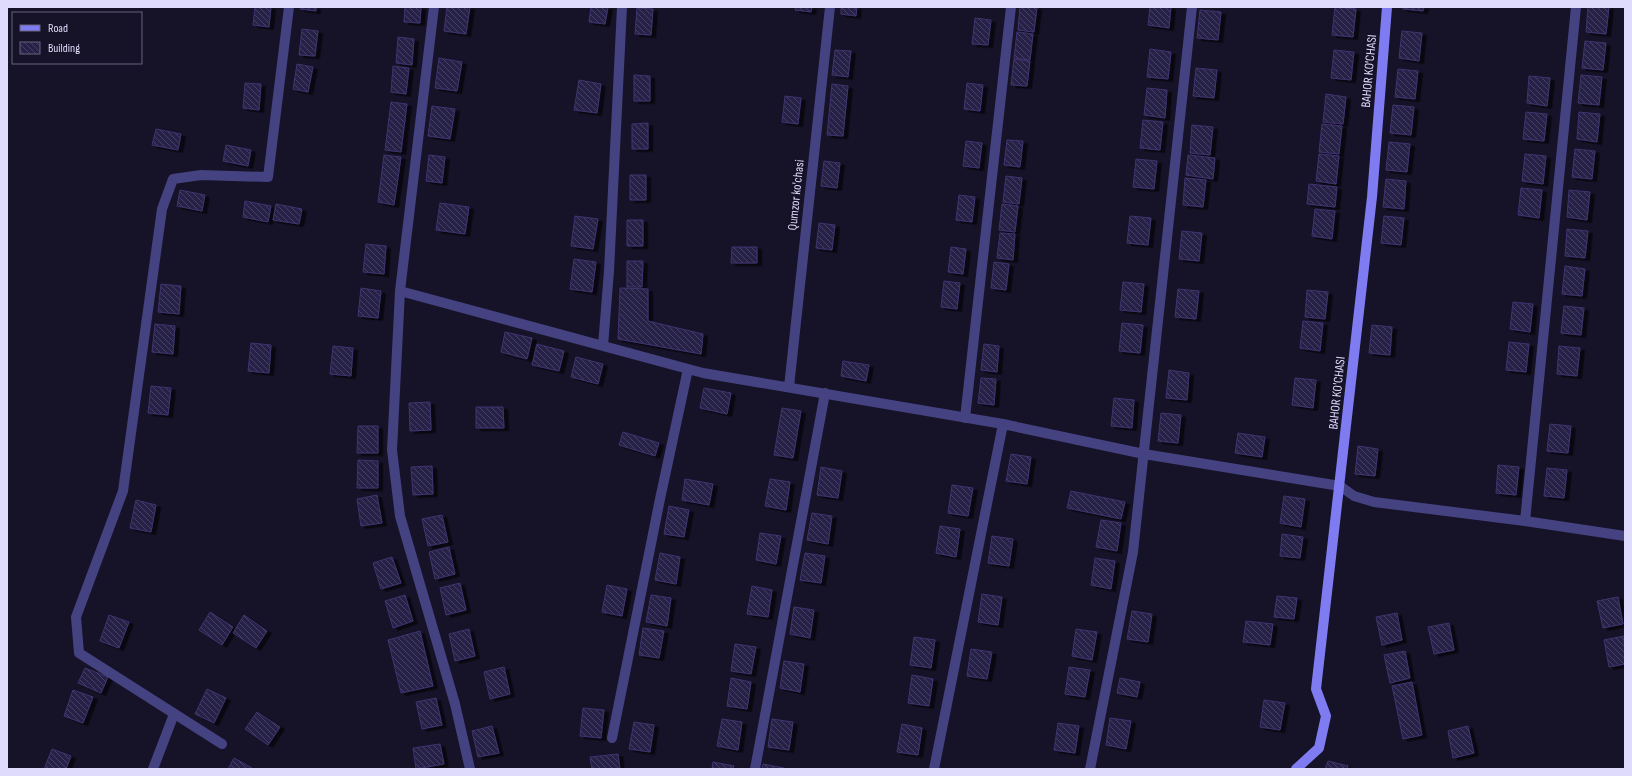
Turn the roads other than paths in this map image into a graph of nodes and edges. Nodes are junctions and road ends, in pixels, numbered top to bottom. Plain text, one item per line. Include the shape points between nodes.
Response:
1 (289, 7) edge
2 (434, 7) edge
3 (622, 7) edge
4 (830, 7) edge
5 (1011, 7) edge
6 (1192, 7) edge
7 (1387, 7) edge
8 (1576, 7) edge
9 (400, 291) junction
10 (603, 346) junction
11 (688, 368) junction
12 (789, 387) junction
13 (824, 393) junction
14 (965, 418) junction
15 (1003, 424) junction
16 (1144, 454) junction
17 (1340, 486) junction
18 (1525, 521) junction
19 (1625, 536) edge
20 (174, 714) junction
21 (612, 738) dead end
22 (222, 744) dead end
23 (153, 769) edge
24 (470, 769) edge
25 (754, 769) edge
26 (934, 769) edge
27 (1090, 769) edge
28 (1296, 769) edge

1 - 20 street via 268,177 201,175 173,178 162,209 123,491 76,617 79,653
2 - 9 street
3 - 10 street
4 - 12 street, Qumzor ko'chasi
5 - 14 street
6 - 16 street
7 - 17 street, BAHOR KO'CHASI via 1372,197
8 - 18 street
9 - 10 street
9 - 24 street via 392,450 400,516
10 - 11 street
11 - 12 street
11 - 21 street
12 - 13 street
13 - 14 street
13 - 25 street
14 - 15 street
15 - 16 street
15 - 26 street
16 - 17 street
16 - 27 street via 1133,552
17 - 18 street via 1354,496 1374,502
17 - 28 street, BAHOR KO'CHASI via 1316,688 1326,716 1319,748
18 - 19 street
20 - 22 street
20 - 23 street

